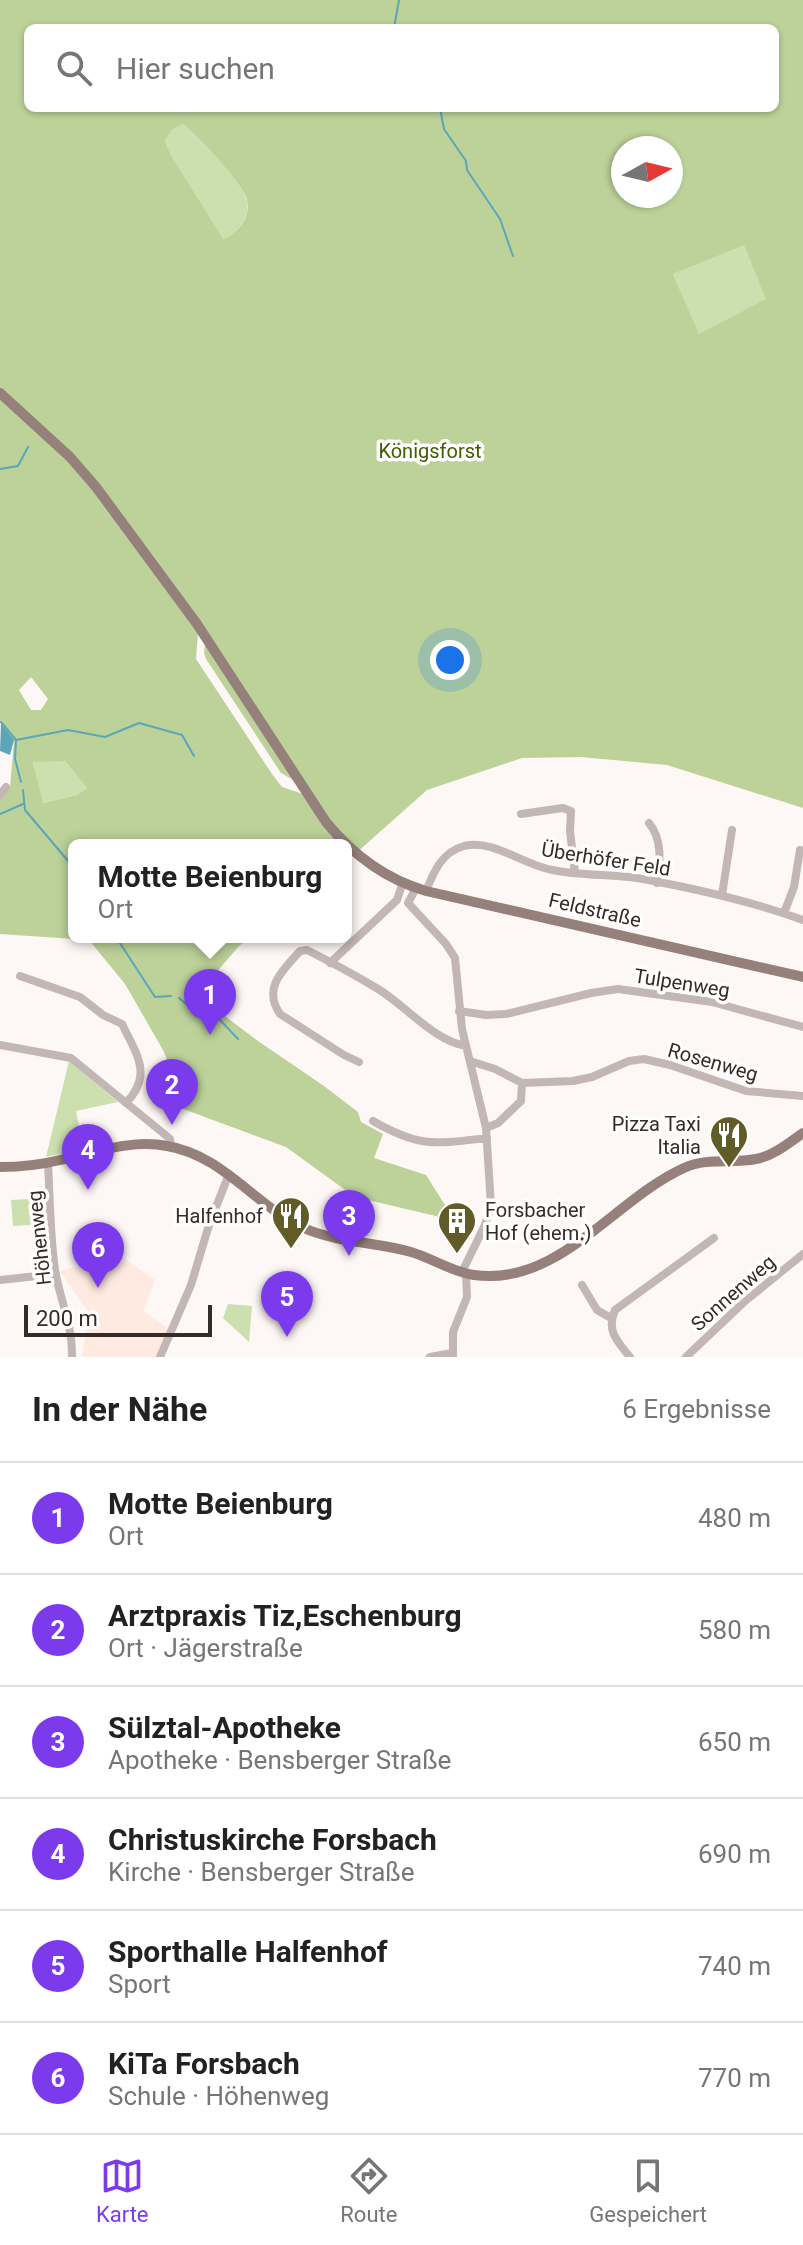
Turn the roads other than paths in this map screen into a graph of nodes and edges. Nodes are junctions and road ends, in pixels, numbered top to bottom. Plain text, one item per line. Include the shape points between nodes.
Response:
1 (0, 393) edge
2 (521, 814) dead end
3 (649, 823) dead end
4 (732, 830) dead end
5 (341, 839) edge
6 (352, 850) edge
7 (800, 850) dead end
8 (575, 873) junction
9 (403, 882) junction
10 (657, 883) junction
11 (421, 889) junction
12 (722, 895) junction
13 (397, 900) junction
14 (408, 903) junction
15 (784, 913) junction
16 (803, 920) edge
17 (352, 942) edge
18 (351, 943) edge
19 (330, 963) junction
20 (20, 976) dead end
21 (803, 977) edge
22 (459, 1011) junction
23 (803, 1027) edge
24 (0, 1045) edge
25 (466, 1046) junction
26 (470, 1061) junction
27 (359, 1062) dead end
28 (522, 1083) junction
29 (803, 1096) edge
30 (126, 1103) junction
31 (373, 1121) dead end
32 (486, 1128) junction
33 (803, 1133) edge
34 (487, 1138) junction
35 (171, 1146) junction
36 (48, 1163) junction
37 (0, 1167) edge
38 (229, 1174) junction
39 (714, 1238) dead end
40 (803, 1254) edge
41 (464, 1272) junction
42 (56, 1274) junction
43 (0, 1280) edge
44 (582, 1285) dead end
45 (611, 1318) junction
46 (452, 1355) edge
47 (627, 1356) edge
48 (72, 1357) edge
49 (160, 1357) edge
50 (430, 1357) edge
51 (686, 1357) edge

1 - 5 main road, Feldstraße via 96,487 197,624
2 - 8 street via 571,811
3 - 10 street via 659,845
4 - 12 street
6 - 9 main road, Feldstraße
7 - 15 street
8 - 10 street, Überhöfer Feld
8 - 11 street, Überhöfer Feld via 471,845 444,858
9 - 11 main road, Feldstraße
9 - 13 street
10 - 12 street, Überhöfer Feld
11 - 14 street, Überhöfer Feld
11 - 21 main road, Feldstraße
12 - 15 street, Überhöfer Feld
13 - 14 street
13 - 17 street
14 - 22 street via 454,954
15 - 16 street, Überhöfer Feld
18 - 19 street
19 - 25 street via 380,990 456,1045
19 - 27 street via 300,951 275,979 273,1001 280,1014
20 - 30 street via 80,997 122,1024 142,1074 140,1086
22 - 23 street, Tulpenweg via 506,1014 618,989 721,1004
22 - 25 street
24 - 30 street via 71,1058
25 - 26 street
26 - 28 street, Rosenweg
26 - 32 street
28 - 29 street, Rosenweg via 582,1079 644,1059 746,1091
28 - 32 street via 521,1101
30 - 35 street via 170,1139
31 - 34 street via 428,1144
32 - 34 street
33 - 41 main road via 758,1159 707,1161 684,1168 545,1262 500,1274
34 - 41 street via 491,1206
35 - 36 main road via 127,1146
35 - 38 main road
36 - 37 main road
36 - 42 street, Höhenweg
38 - 41 main road via 307,1229 410,1251
38 - 49 street
39 - 45 street
40 - 51 street, Sonnenweg
41 - 46 street via 467,1312 453,1332
42 - 43 street
42 - 48 street, Höhenweg via 72,1332
44 - 45 street via 597,1310
45 - 47 street via 612,1333
46 - 50 street

